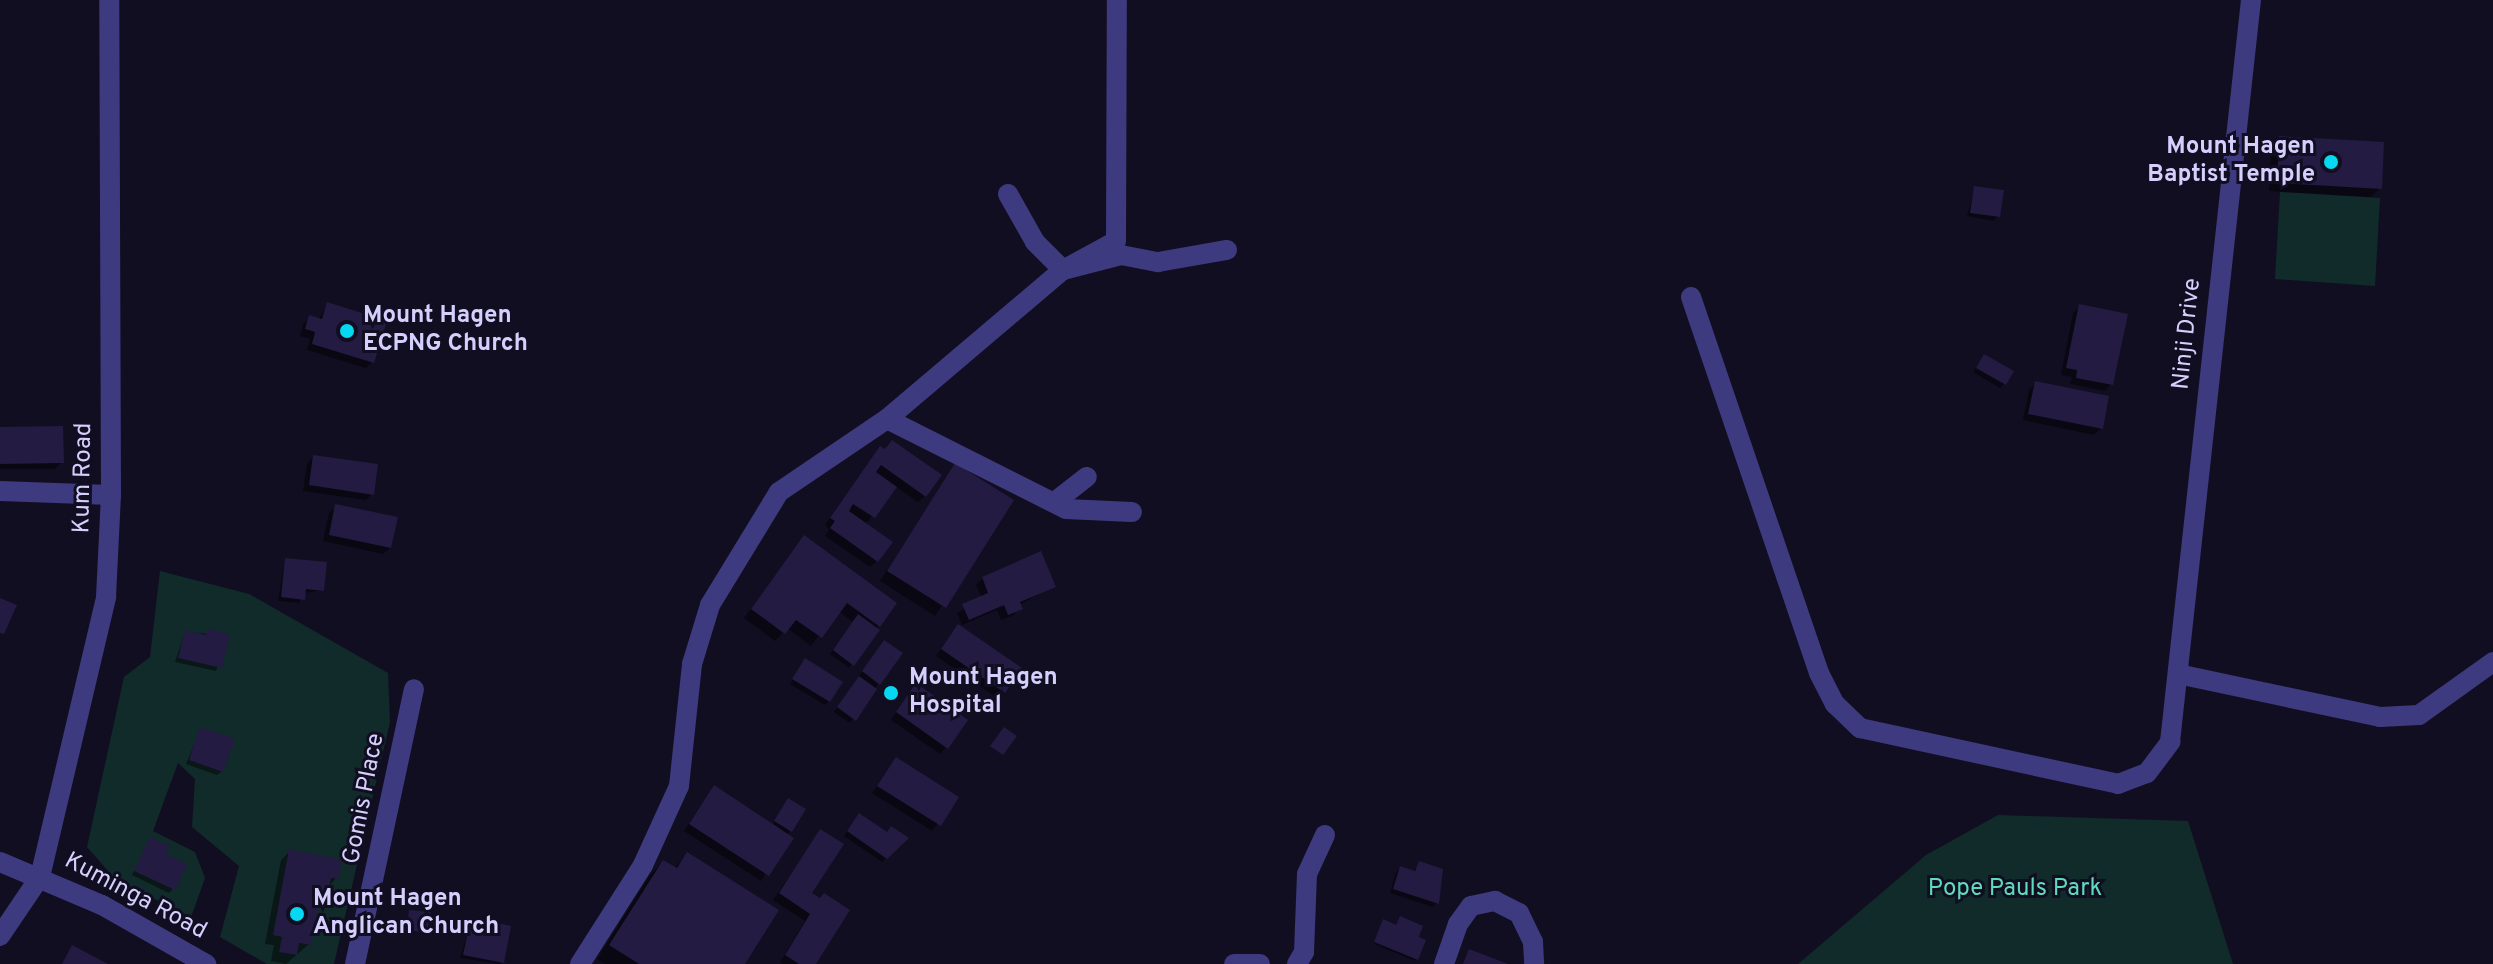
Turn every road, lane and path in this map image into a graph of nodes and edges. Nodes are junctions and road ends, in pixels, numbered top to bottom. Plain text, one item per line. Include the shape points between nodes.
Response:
1 (109, 0) edge
2 (1117, 0) edge
3 (2251, 0) edge
4 (1008, 194) dead end
5 (1227, 250) dead end
6 (1063, 270) junction
7 (1691, 297) dead end
8 (887, 419) junction
9 (1087, 477) dead end
10 (0, 491) edge
11 (111, 495) junction
12 (1056, 501) junction
13 (1132, 512) dead end
14 (2493, 662) edge
15 (2178, 674) junction
16 (414, 689) dead end
17 (1325, 835) dead end
18 (0, 862) edge
19 (40, 877) junction
20 (0, 936) edge
21 (206, 964) edge
22 (355, 964) edge
23 (580, 964) edge
24 (1234, 964) edge
25 (1260, 964) edge
26 (1297, 964) edge
27 (1444, 964) edge
28 (1534, 964) edge

1 - 11 street, Kum Road
2 - 6 street via 1116,241
3 - 15 street, Ninji Drive
4 - 6 street via 1035,242
5 - 6 street via 1158,262 1121,255
6 - 8 street
7 - 15 street, Ninji Drive via 1819,673 1835,704 1860,728 2118,784 2147,773 2170,742
8 - 12 street
8 - 23 street via 779,492 710,605 692,664 679,786 643,865
9 - 12 street
10 - 11 street
11 - 19 street, Kum Road via 106,597
12 - 13 street via 1066,509
14 - 15 street via 2419,715 2380,717
16 - 22 street, Gomis Place
17 - 26 street via 1307,874 1304,952
18 - 19 street, Kuminga Road
19 - 20 street, Kum Road
19 - 21 street, Kuminga Road
24 - 25 street
27 - 28 street via 1458,924 1471,906 1495,901 1519,913 1533,942

